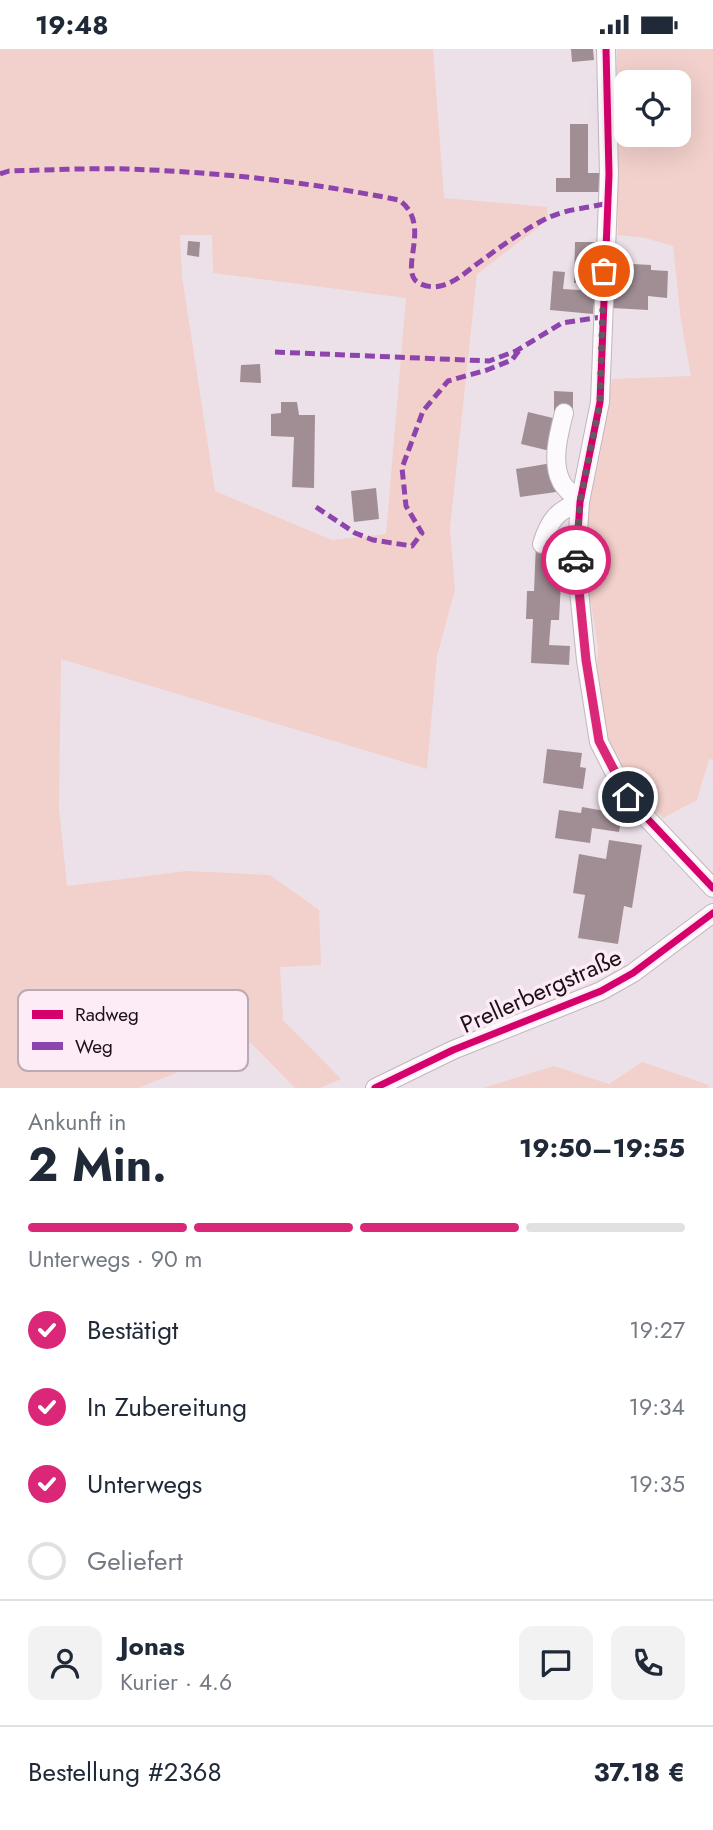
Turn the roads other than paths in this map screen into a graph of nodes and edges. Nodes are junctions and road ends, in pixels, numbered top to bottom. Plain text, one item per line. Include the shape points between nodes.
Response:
1 (606, 49) edge
2 (564, 413) dead end
3 (580, 502) junction
4 (542, 544) dead end
5 (713, 888) edge
6 (713, 913) edge
7 (375, 1088) edge

1 - 3 street via 609,174 600,403
2 - 3 street via 556,462 561,482
3 - 4 street via 558,512
3 - 5 street via 576,561 599,741 628,797
6 - 7 street, Prellerbergstraße via 633,973 601,991 453,1050

